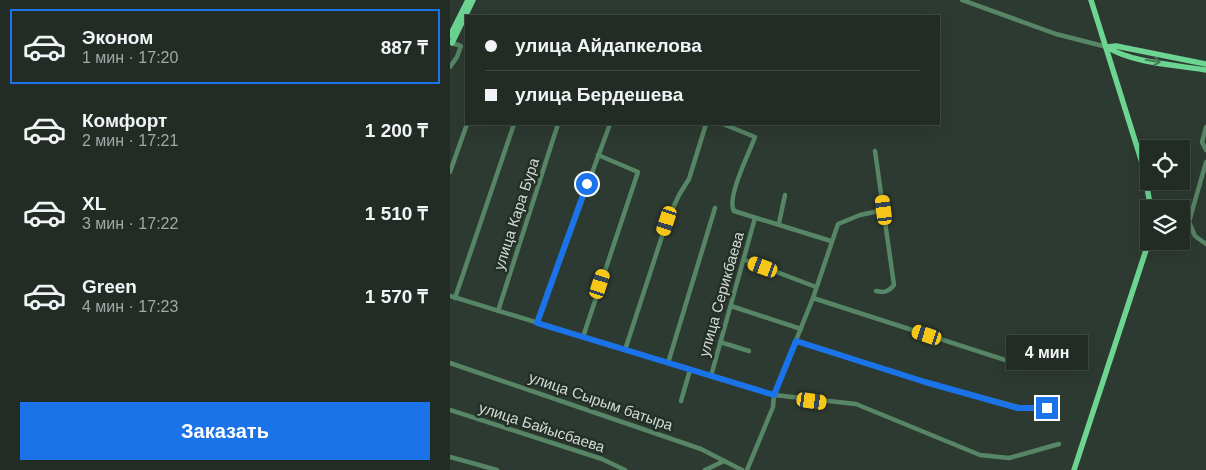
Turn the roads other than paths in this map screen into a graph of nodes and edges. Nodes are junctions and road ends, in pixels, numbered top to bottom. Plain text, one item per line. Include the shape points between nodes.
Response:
1 (468, 0) edge
2 (473, 0) edge
3 (962, 0) edge
4 (1091, 0) edge
5 (979, 2) edge
6 (465, 15) edge
7 (465, 15) edge
8 (450, 36) edge
9 (451, 42) edge
10 (461, 46) junction
11 (1107, 47) junction
12 (465, 48) edge
13 (1206, 64) edge
14 (450, 67) edge
15 (1206, 70) edge
16 (467, 125) edge
17 (514, 125) edge
18 (558, 125) edge
19 (610, 125) edge
20 (706, 125) edge
21 (725, 125) edge
22 (1206, 127) edge
23 (1206, 150) edge
24 (875, 151) dead end
25 (598, 155) junction
26 (1206, 162) edge
27 (450, 172) edge
28 (785, 195) dead end
29 (1149, 200) edge
30 (715, 208) dead end
31 (884, 210) junction
32 (755, 218) junction
33 (779, 223) junction
34 (831, 241) junction
35 (1206, 244) edge
36 (1146, 250) edge
37 (745, 260) junction
38 (816, 286) junction
39 (876, 291) dead end
40 (453, 297) edge
41 (813, 298) junction
42 (731, 306) junction
43 (498, 311) junction
44 (537, 323) junction
45 (801, 328) junction
46 (583, 337) junction
47 (796, 341) junction
48 (720, 342) junction
49 (625, 350) junction
50 (749, 351) dead end
51 (1055, 362) dead end
52 (450, 363) edge
53 (668, 363) junction
54 (690, 370) junction
55 (711, 376) junction
56 (774, 395) junction
57 (681, 401) dead end
58 (1054, 408) dead end
59 (451, 410) edge
60 (450, 418) edge
61 (1059, 444) dead end
62 (450, 457) edge
63 (724, 461) junction
64 (497, 470) edge
65 (625, 470) edge
66 (705, 470) edge
67 (742, 470) edge
68 (747, 470) edge
69 (1074, 470) edge

1 - 8 main road
2 - 7 main road
3 - 5 street
4 - 11 main road
5 - 11 street via 1056,34
6 - 9 main road
9 - 10 street
10 - 12 street
10 - 14 street
11 - 13 main road via 1116,46
11 -> 15 main road via 1115,52
11 - 29 main road
16 - 27 street
17 - 40 street
18 - 43 street, улица Кара Бура
19 - 25 street
20 - 49 street via 690,179 667,221
21 - 32 street via 755,137 741,171 732,208 738,214
22 - 23 street via 1202,142
24 - 31 street
25 - 44 street
25 - 46 street via 638,172
26 - 35 street via 1189,222 1194,236
28 - 33 street
30 - 53 street
31 - 34 street via 838,224
31 - 39 street via 894,285 889,291
32 - 33 street
32 - 37 street, улица Серикбаева
33 - 34 street
34 - 38 street
36 - 69 main road
37 - 38 street
37 - 42 street, улица Серикбаева
38 - 41 street
40 - 43 street
41 - 45 street
41 - 51 street via 1021,365 1037,361
42 - 45 street
42 - 48 street, улица Серикбаева
43 - 44 street
44 - 46 street
45 - 47 street
46 - 49 street
47 - 56 street
47 - 58 street via 1018,408
48 - 50 street
48 - 55 street, улица Серикбаева
49 - 53 street
52 - 63 street, улица Сырым батыра via 701,448
53 - 54 street
54 - 55 street
54 - 57 street
55 - 56 street
56 - 61 street via 856,404 980,455 1009,458
56 - 68 street via 773,407
59 - 60 street
59 - 65 street, улица Байысбаева via 602,459
62 - 64 street
63 - 66 street
63 - 67 street, улица Сырым батыра

